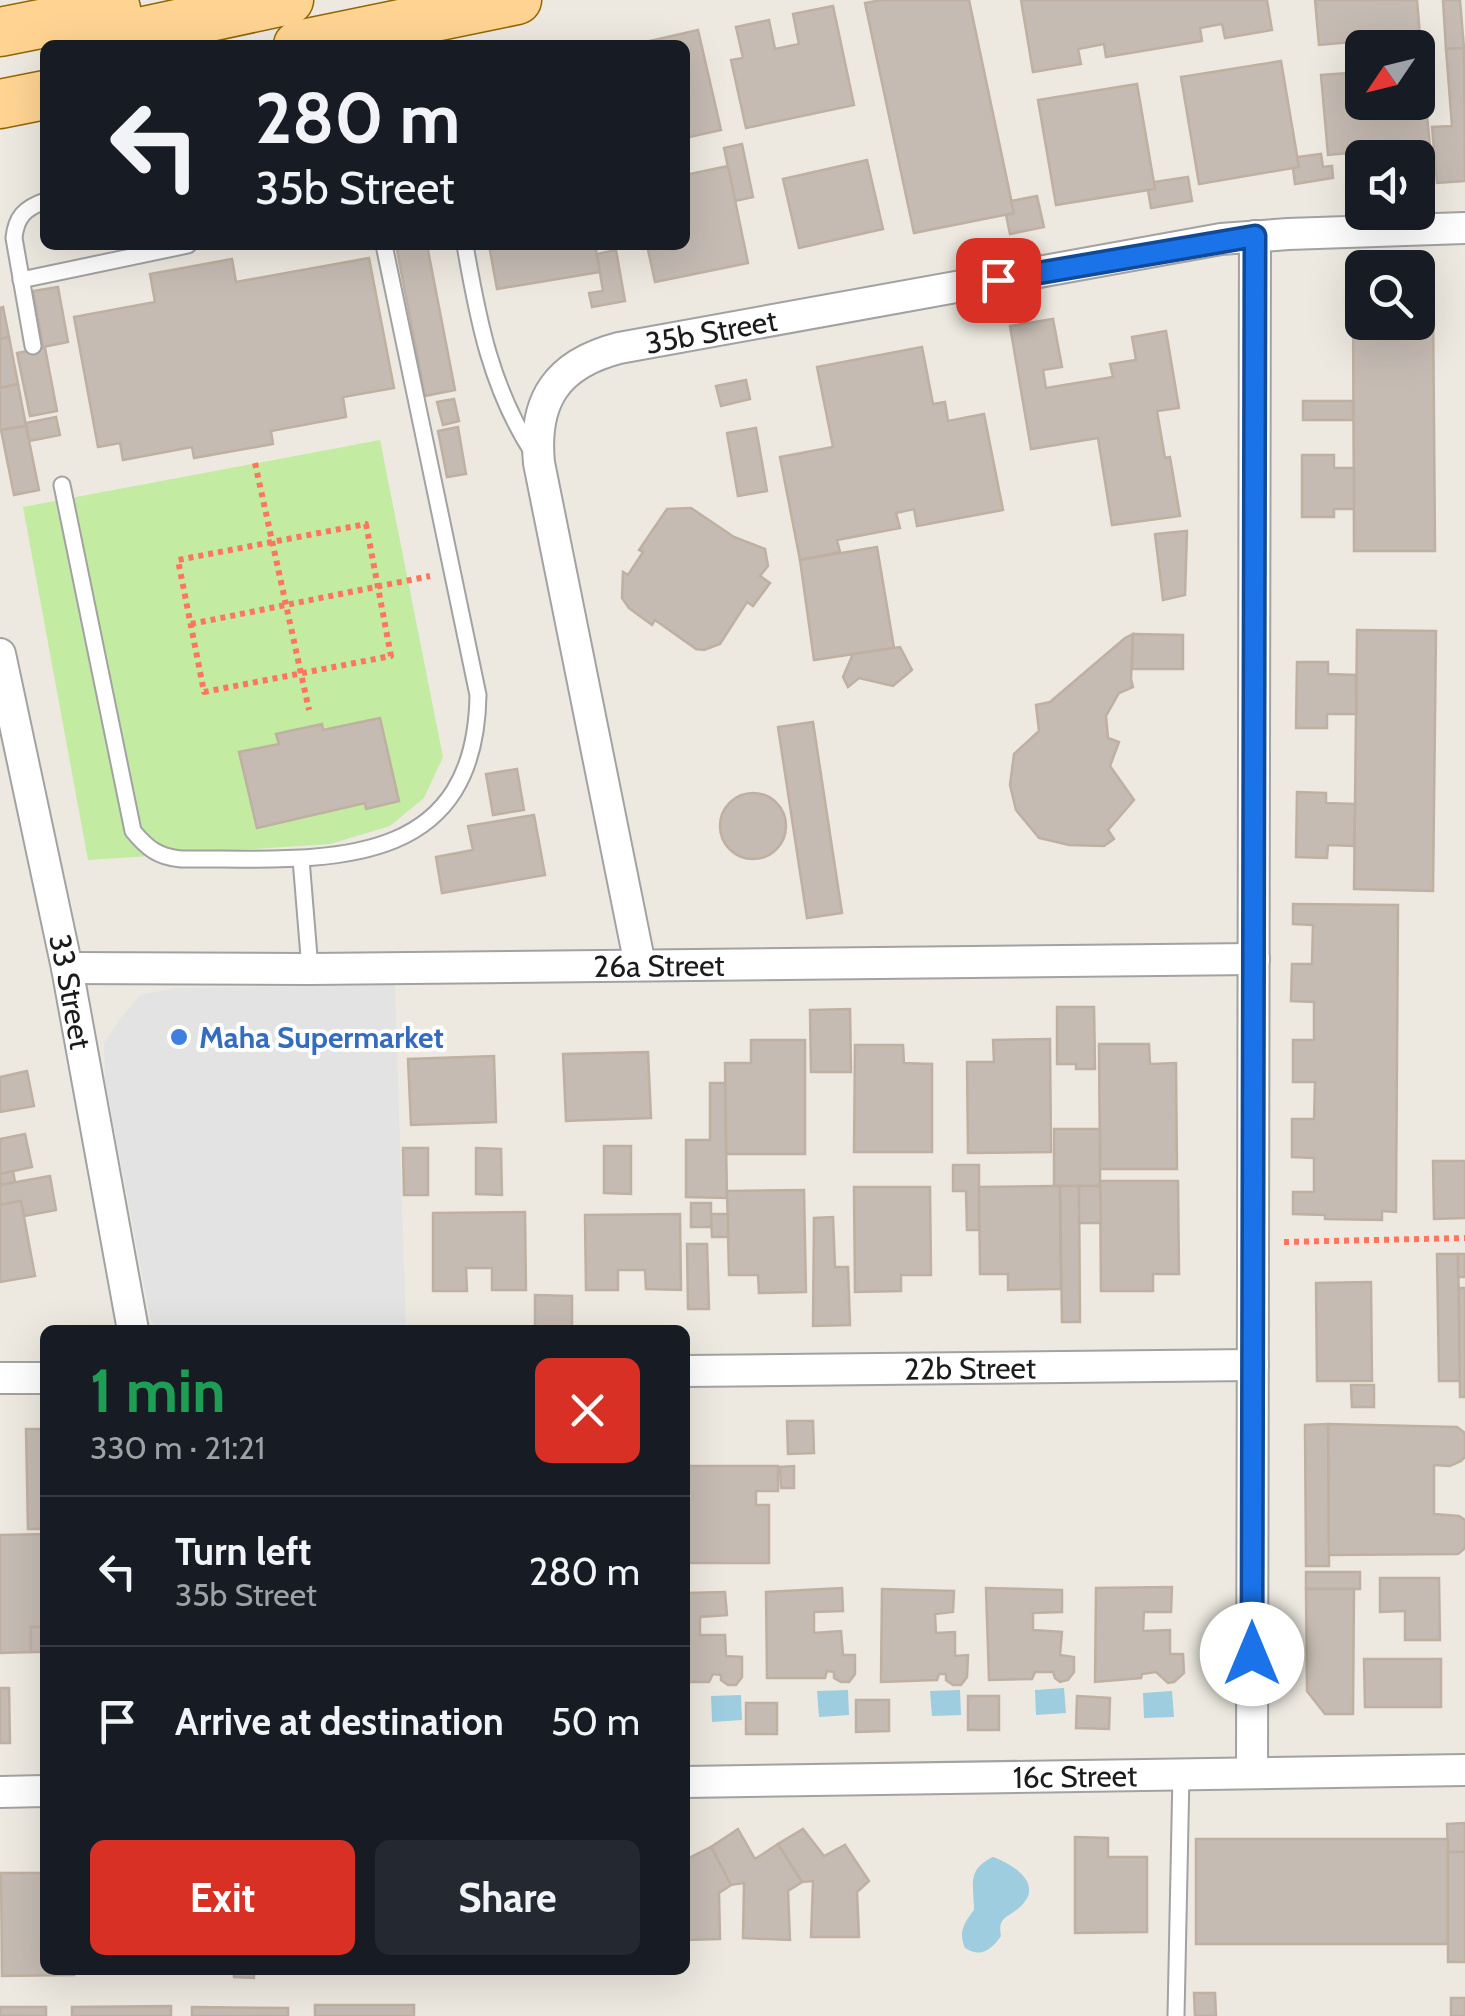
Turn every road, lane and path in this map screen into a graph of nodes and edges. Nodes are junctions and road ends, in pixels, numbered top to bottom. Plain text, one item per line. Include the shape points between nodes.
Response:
1 (164, 0) edge
2 (289, 0) edge
3 (517, 0) edge
4 (0, 32) edge
5 (102, 40) edge
6 (332, 40) edge
7 (40, 53) edge
8 (0, 62) edge
9 (40, 96) edge
10 (0, 104) edge
11 (40, 203) edge
12 (1465, 228) edge
13 (1255, 236) junction
14 (163, 250) edge
15 (385, 250) edge
16 (466, 250) edge
17 (21, 280) junction
18 (33, 346) dead end
19 (539, 463) junction
20 (255, 464) dead end
21 (62, 485) dead end
22 (272, 542) junction
23 (451, 572) junction
24 (378, 588) junction
25 (286, 606) junction
26 (191, 624) junction
27 (0, 654) edge
28 (300, 673) junction
29 (309, 710) dead end
30 (301, 858) junction
31 (1254, 959) junction
32 (640, 964) junction
33 (66, 968) junction
34 (310, 969) junction
35 (1465, 1238) edge
36 (1253, 1242) junction
37 (131, 1325) edge
38 (1253, 1366) junction
39 (690, 1370) edge
40 (0, 1378) edge
41 (40, 1378) edge
42 (1465, 1770) edge
43 (1252, 1773) junction
44 (1181, 1774) junction
45 (690, 1782) edge
46 (0, 1792) edge
47 (40, 1792) edge
48 (1176, 2016) edge

1 - 4 main road
2 - 5 main road
3 - 6 main road via 426,26
7 - 8 main road
9 - 10 main road
11 - 17 lane via 15,226
12 - 13 street, 35b Street
13 - 19 street, 35b Street via 593,355 570,368 541,411
13 - 31 street
14 - 17 lane
15 - 23 lane
16 - 19 lane via 489,364
17 - 18 lane
19 - 32 street, 35b Street
20 - 22 path
21 - 30 lane via 133,831 164,857
22 - 24 path via 366,524
22 - 25 path
22 - 26 path via 178,560
23 - 24 path
23 - 30 lane via 478,694 478,730 468,765 451,796 397,842
24 - 25 path
24 - 28 path via 391,656
25 - 26 path
25 - 28 path
26 - 28 path via 204,692
27 - 33 street, 33 Street
28 - 29 path
30 - 34 lane
31 - 32 street, 26a Street
31 - 36 street
32 - 34 street, 26a Street
33 - 34 street, 26a Street
33 - 37 street, 33 Street
35 - 36 path
36 - 38 street
38 - 39 street, 22b Street
38 - 43 street
40 - 41 street
42 - 43 street, 16c Street
43 - 44 street, 16c Street
44 - 45 street, 16c Street
44 - 48 lane
46 - 47 street

